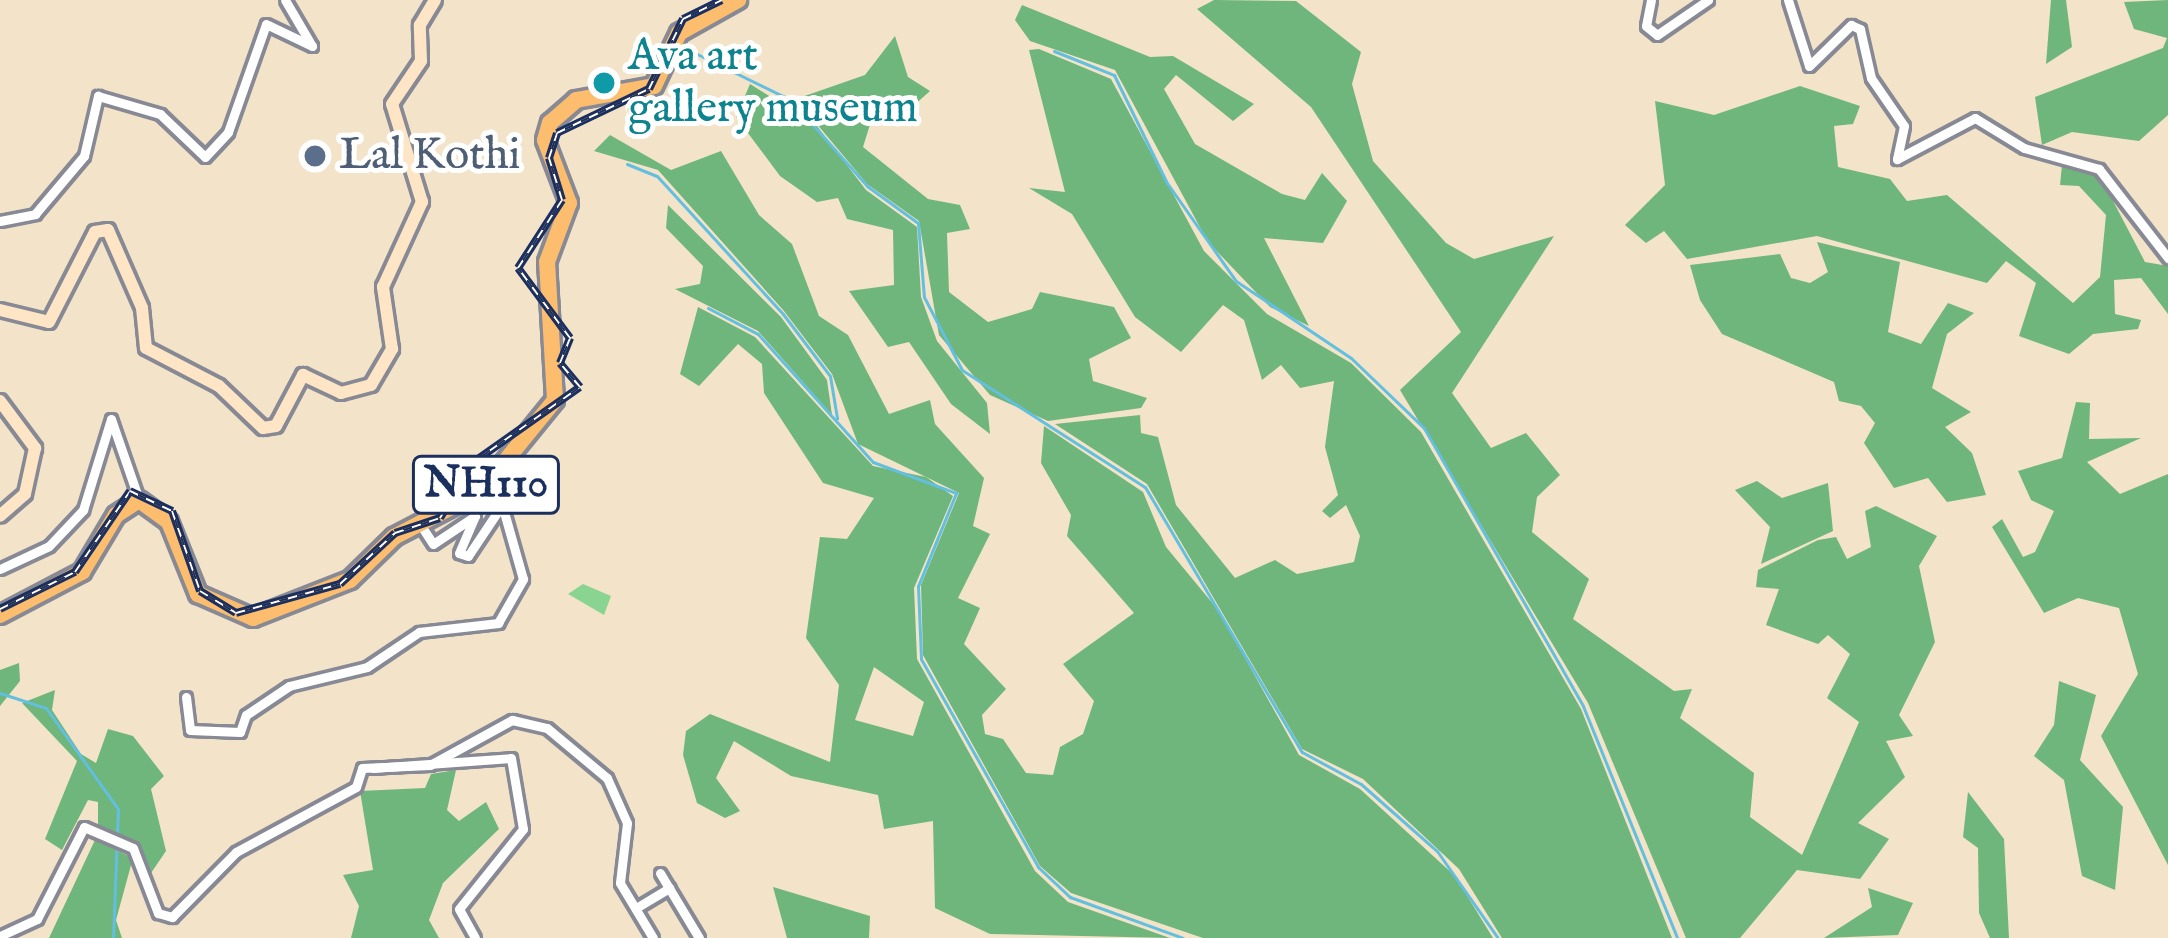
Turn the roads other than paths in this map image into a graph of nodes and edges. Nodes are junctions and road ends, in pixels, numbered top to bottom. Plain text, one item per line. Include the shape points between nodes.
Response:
1 (285, 0) edge
2 (435, 0) edge
3 (738, 0) edge
4 (1651, 0) edge
5 (1708, 0) edge
6 (1788, 0) edge
7 (0, 221) edge
8 (2168, 258) edge
9 (0, 310) edge
10 (0, 401) edge
11 (139, 500) junction
12 (0, 516) edge
13 (422, 527) junction
14 (0, 569) edge
15 (0, 614) edge
16 (186, 697) dead end
17 (362, 768) junction
18 (660, 873) dead end
19 (669, 888) junction
20 (635, 908) junction
21 (25, 930) junction
22 (0, 936) edge
23 (14, 938) edge
24 (475, 938) edge
25 (653, 938) edge
26 (699, 938) edge

1 - 7 street via 312,46 266,24 228,132 206,158 160,114 98,96 84,156 35,214
2 - 9 main road via 420,25 421,61 392,104 395,139 421,180 420,223 383,287 386,369 356,395 303,375 277,426 263,428 219,386 146,348 142,308 108,230 88,243 49,322
3 - 13 highway, NH110 via 679,33 654,86 576,100 550,123 545,140 569,202 547,262 555,400 480,492
4 - 5 street via 1646,26 1657,35
6 - 8 street via 1809,66 1851,25 1860,29 1871,78 1904,126 1897,159 1975,118 2024,148 2099,169
10 - 12 main road via 35,448 26,494
11 - 13 highway, NH110 via 169,522 198,594 237,617 350,580
11 - 14 street via 111,418 83,510 49,546
11 - 15 highway via 116,515 82,572
13 - 16 street via 433,544 475,516 459,553 468,556 502,505 523,579 498,623 419,632 367,668 289,686 246,715 240,733 190,730
17 - 20 street via 430,765 512,720 547,728 608,778 627,824 620,883
17 - 21 street via 356,787 236,852 172,917 158,913 133,848 97,830 75,837
17 - 24 street via 511,758 523,829 459,909
18 - 19 street
19 - 20 street
19 - 26 street
20 - 25 street
21 - 22 street
21 - 23 street

